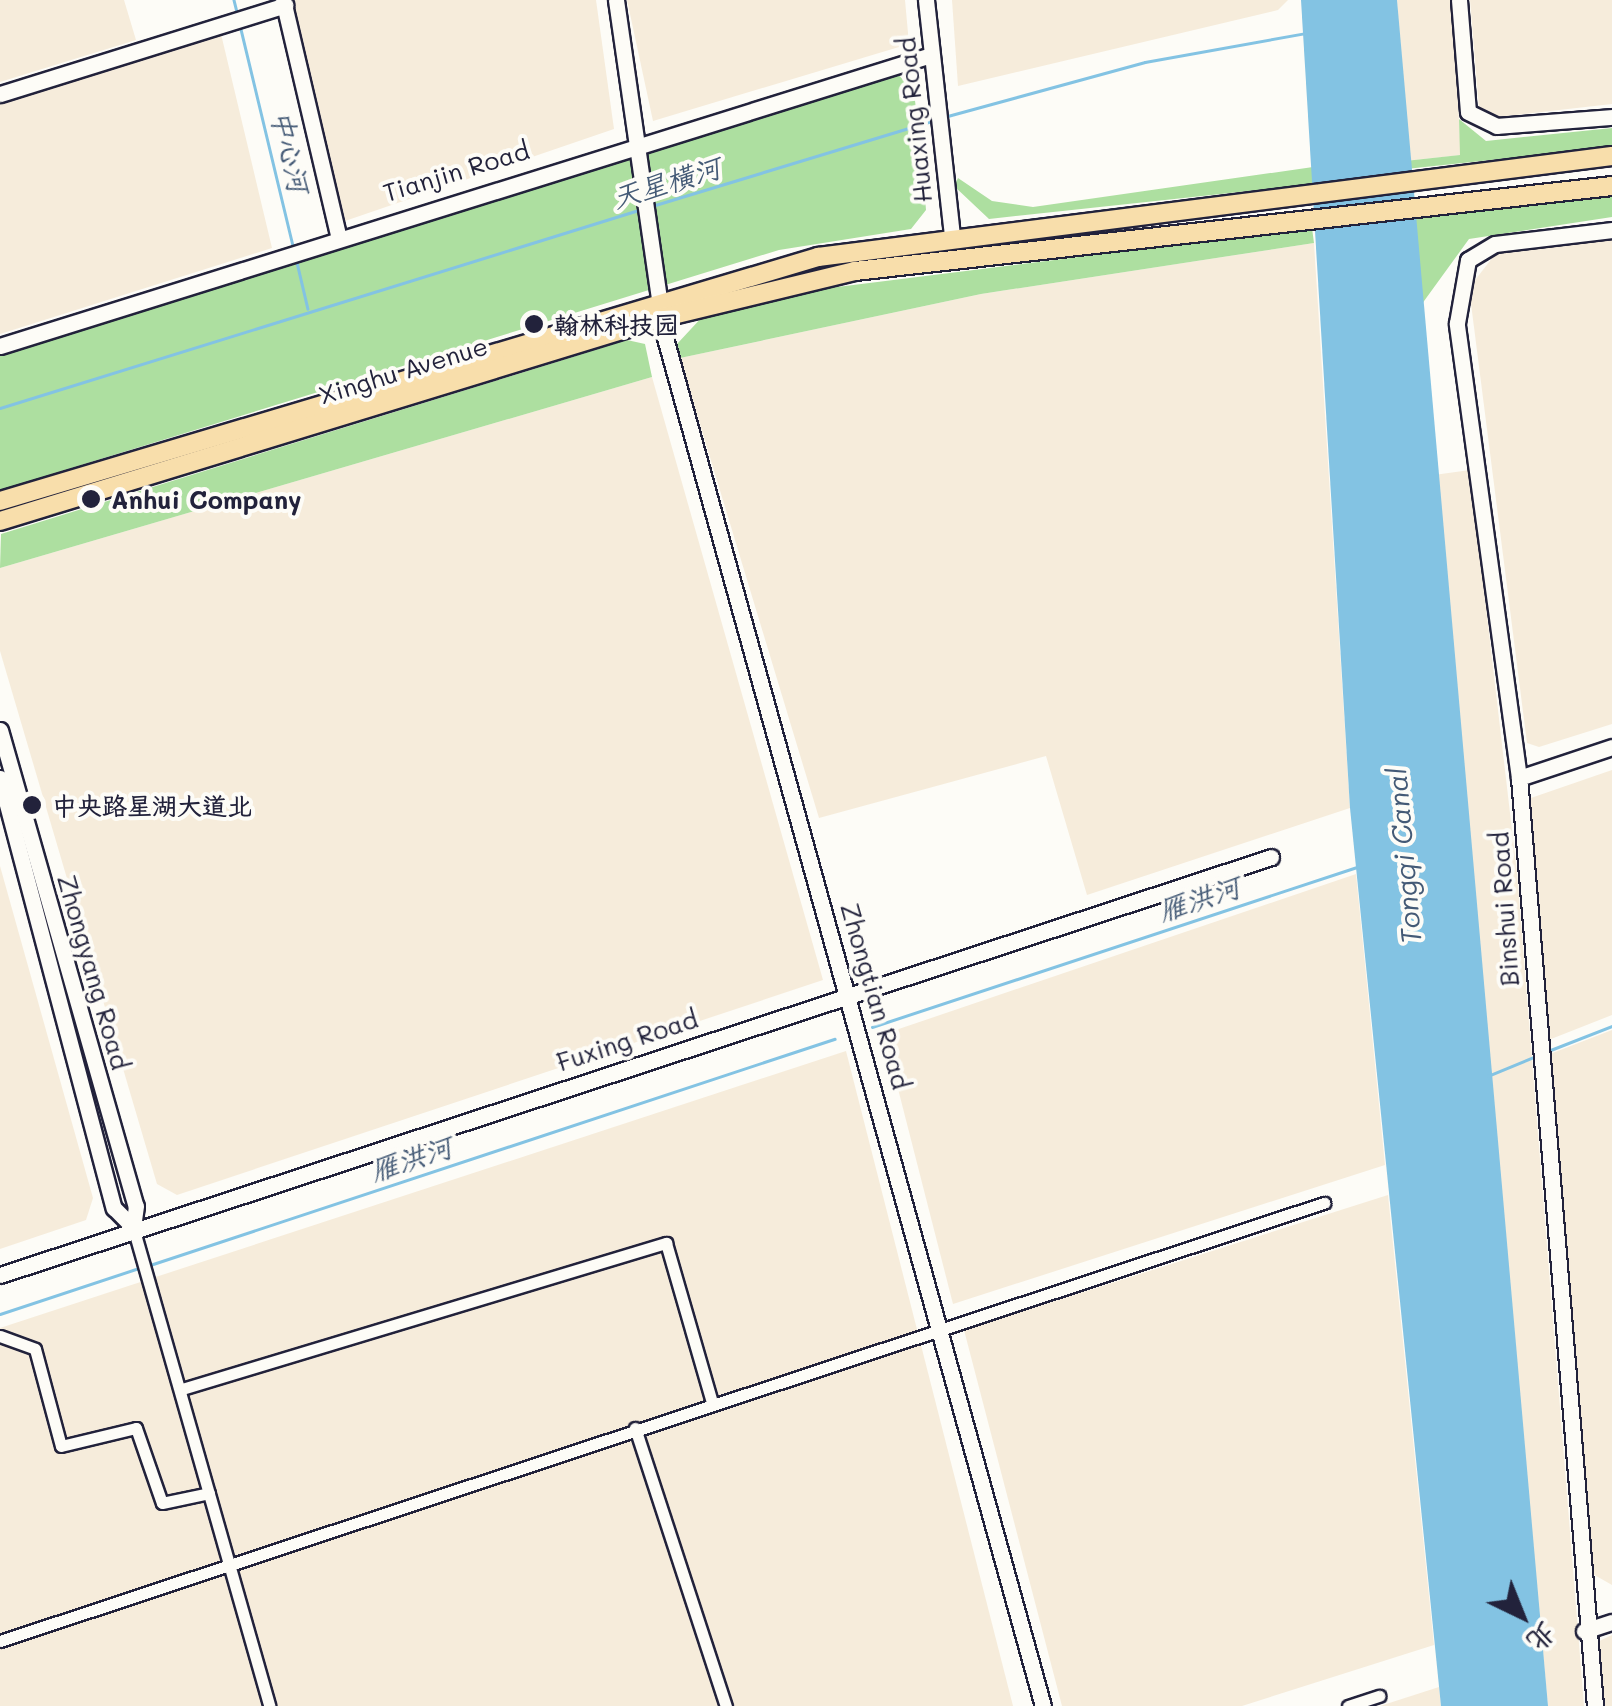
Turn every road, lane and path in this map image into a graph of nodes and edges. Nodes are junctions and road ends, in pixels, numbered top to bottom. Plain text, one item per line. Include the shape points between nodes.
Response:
1 (616, 0) edge
2 (926, 0) edge
3 (1459, 0) edge
4 (284, 2) edge
5 (931, 55) junction
6 (0, 94) edge
7 (1612, 116) edge
8 (635, 141) junction
9 (1612, 156) edge
10 (1612, 186) edge
11 (1612, 230) edge
12 (338, 234) junction
13 (952, 235) junction
14 (659, 309) junction
15 (0, 346) edge
16 (0, 500) edge
17 (0, 521) edge
18 (0, 730) edge
19 (1612, 747) edge
20 (0, 778) edge
21 (1519, 778) junction
22 (1271, 857) dead end
23 (850, 994) junction
24 (1324, 1203) dead end
25 (133, 1227) junction
26 (0, 1275) edge
27 (941, 1326) junction
28 (0, 1336) edge
29 (182, 1389) junction
30 (712, 1402) junction
31 (635, 1428) junction
32 (209, 1493) junction
33 (228, 1564) junction
34 (1612, 1622) edge
35 (1584, 1631) junction
36 (0, 1641) edge
37 (1379, 1696) dead end
38 (268, 1706) edge
39 (726, 1706) edge
40 (1043, 1706) edge
41 (1348, 1706) edge
42 (1596, 1706) edge

1 - 8 street, Zhongtian Road
2 - 5 street, Huaxing Road
3 - 7 street via 1468,112 1497,126
4 - 6 street
4 - 12 street
5 - 8 street, Tianjin Road
5 - 13 street, Huaxing Road
8 - 12 street, Tianjin Road
8 - 14 street, Zhongtian Road
9 - 13 main road, Xinghu Avenue
10 - 14 main road, Xinghu Avenue via 952,254
11 - 21 street, Binshui Road via 1494,244 1468,260 1458,323
12 - 15 street, Tianjin Road
13 - 14 main road, Xinghu Avenue
14 - 16 main road, Xinghu Avenue
14 - 17 main road, Xinghu Avenue
14 - 23 street, Zhongtian Road
18 - 25 street, Zhongyang Road via 136,1206
19 - 21 street
20 - 25 street via 114,1208
21 - 35 street, Binshui Road
22 - 23 street, Fuxing Road
23 - 25 street, Fuxing Road
23 - 27 street, Zhongtian Road
24 - 27 street
25 - 26 street, Fuxing Road
25 - 29 street
27 - 30 street
27 - 40 street, Zhongtian Road
28 - 32 street via 36,1349 61,1446 136,1428 162,1503
29 - 30 street via 666,1243
29 - 32 street
30 - 31 street
31 - 33 street
31 - 39 street
32 - 33 street
33 - 36 street
33 - 38 street
34 - 35 street
35 - 42 street, Binshui Road
37 - 41 street

